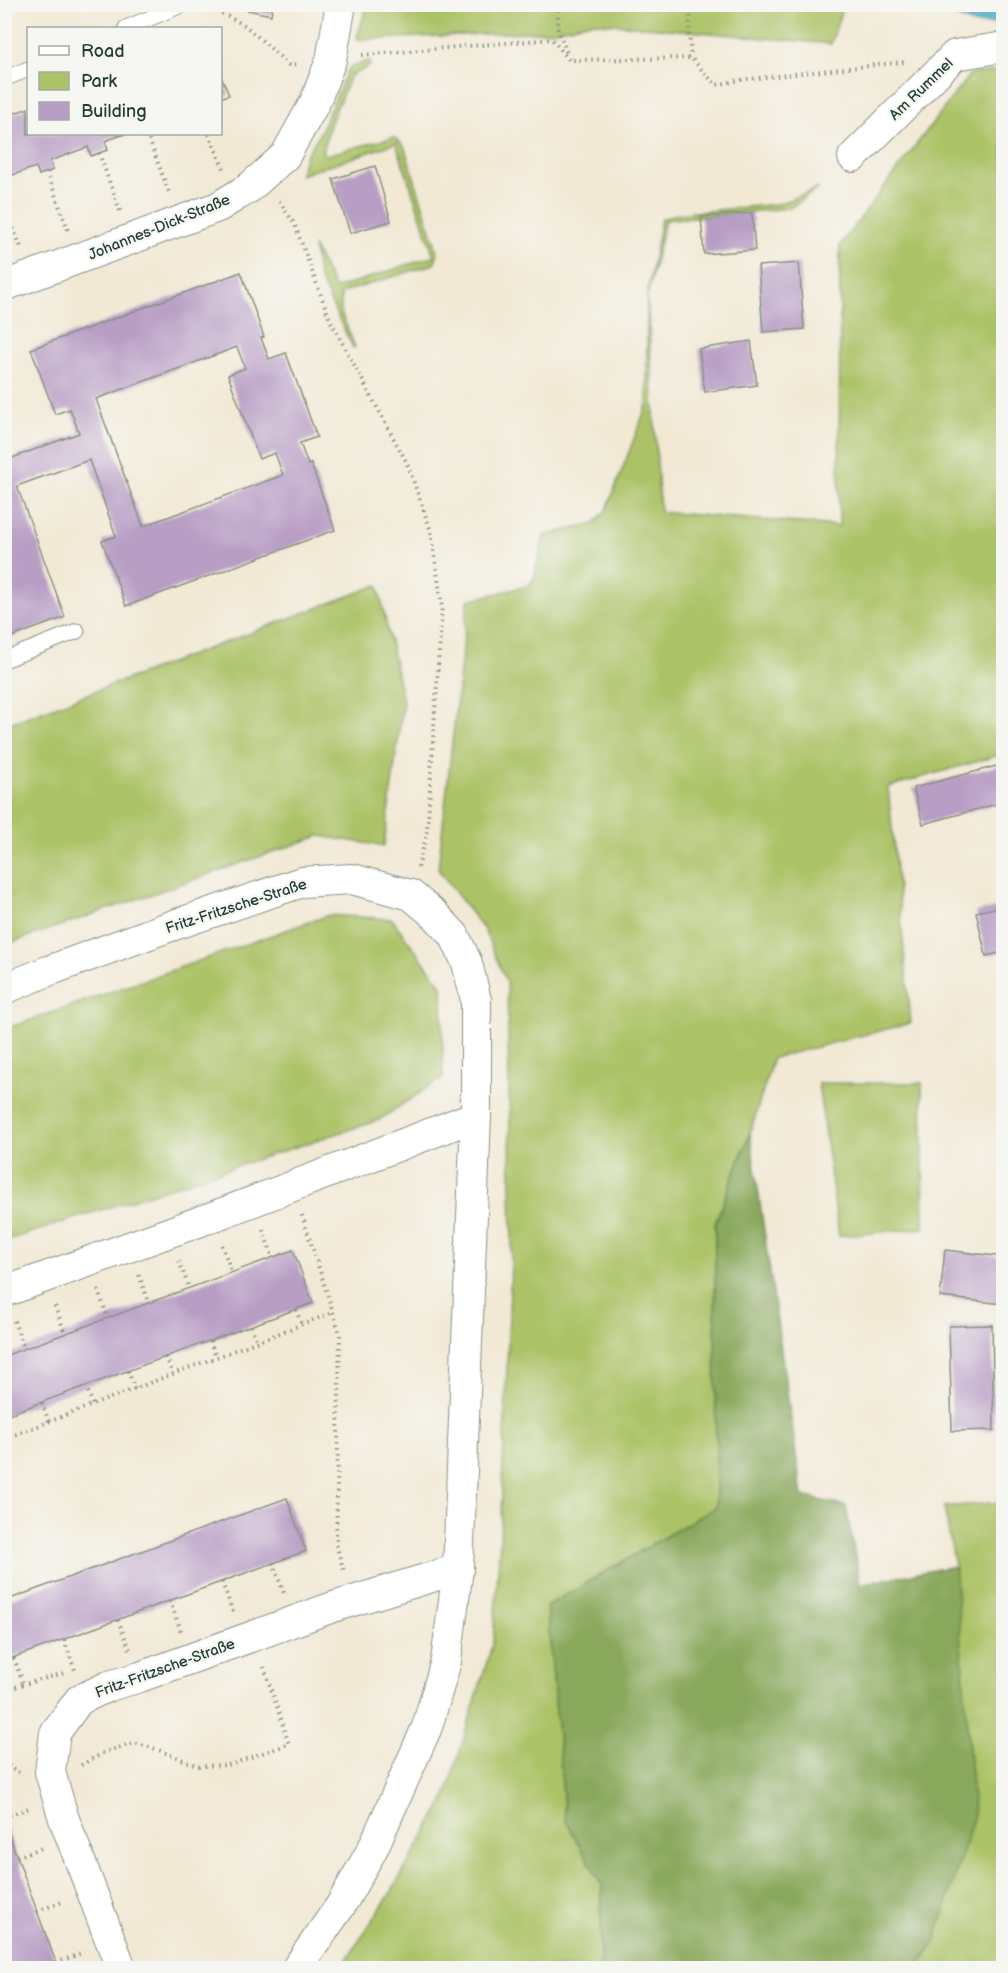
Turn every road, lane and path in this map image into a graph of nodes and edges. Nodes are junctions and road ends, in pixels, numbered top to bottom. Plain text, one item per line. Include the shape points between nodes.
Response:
1 (184, 4) edge
2 (204, 4) edge
3 (341, 4) edge
4 (558, 4) edge
5 (691, 4) edge
6 (128, 27) edge
7 (1004, 47) edge
8 (691, 58) junction
9 (331, 60) junction
10 (569, 60) junction
11 (909, 61) dead end
12 (27, 69) edge
13 (4, 79) edge
14 (147, 135) edge
15 (209, 135) edge
16 (99, 153) dead end
17 (853, 157) dead end
18 (46, 172) dead end
19 (262, 176) junction
20 (235, 197) junction
21 (4, 206) edge
22 (180, 221) junction
23 (131, 239) junction
24 (79, 259) junction
25 (32, 276) junction
26 (4, 286) edge
27 (77, 631) dead end
28 (4, 660) edge
29 (411, 895) junction
30 (4, 989) edge
31 (476, 1116) junction
32 (292, 1185) junction
33 (4, 1292) edge
34 (296, 1310) dead end
35 (334, 1312) junction
36 (302, 1325) junction
37 (251, 1326) dead end
38 (210, 1341) dead end
39 (257, 1342) junction
40 (166, 1357) dead end
41 (216, 1358) junction
42 (128, 1371) dead end
43 (173, 1374) junction
44 (86, 1386) dead end
45 (135, 1389) junction
46 (42, 1402) dead end
47 (93, 1405) junction
48 (49, 1422) junction
49 (5, 1439) edge
50 (458, 1569) junction
51 (353, 1602) junction
52 (254, 1636) junction
53 (14, 1658) dead end
54 (75, 1670) dead end
55 (23, 1683) junction
56 (4, 1690) edge
57 (10, 1767) dead end
58 (4, 1770) edge
59 (52, 1780) junction
60 (120, 1968) edge
61 (297, 1968) edge

1 - 6 lane
2 - 9 path via 246,26 289,65
3 - 9 street, Johannes-Dick-Straße
4 - 10 path via 558,29
5 - 8 path
7 - 17 street, Am Rummel via 955,55
8 - 10 path
8 - 11 path via 716,85
9 - 10 path via 552,39
9 - 19 street, Johannes-Dick-Straße via 315,102 285,156
12 - 13 lane
14 - 22 path
15 - 20 path
16 - 23 path
18 - 24 path
19 - 20 street, Johannes-Dick-Straße
19 - 29 path via 296,225 330,320 407,463 431,531 442,606 427,834
20 - 22 street, Johannes-Dick-Straße
21 - 25 path
22 - 23 street, Johannes-Dick-Straße
23 - 24 street, Johannes-Dick-Straße
24 - 25 street, Johannes-Dick-Straße
25 - 26 street, Johannes-Dick-Straße
27 - 28 lane
29 - 30 street, Fritz-Fritzsche-Straße via 352,879 302,882
29 - 31 street, Fritz-Fritzsche-Straße via 454,935 468,963 476,1000
31 - 32 street
31 - 50 street, Fritz-Fritzsche-Straße
32 - 33 street
32 - 35 path
34 - 36 path
35 - 36 path
35 - 51 path via 340,1334 336,1544
36 - 39 path
37 - 39 path
38 - 41 path
39 - 41 path
40 - 43 path
41 - 43 path
42 - 45 path
43 - 45 path
44 - 47 path
45 - 47 path
46 - 48 path
47 - 48 path
48 - 49 path
50 - 51 street, Fritz-Fritzsche-Straße
50 - 61 street, Fritz-Fritzsche-Straße via 446,1661 427,1727 374,1848 341,1905
51 - 52 street, Fritz-Fritzsche-Straße
52 - 59 street, Fritz-Fritzsche-Straße via 79,1700 55,1733
52 - 59 path via 289,1744 228,1765 198,1766 134,1743 105,1752
53 - 55 path
54 - 55 path
55 - 56 path
57 - 58 path
59 - 60 street, Fritz-Fritzsche-Straße

